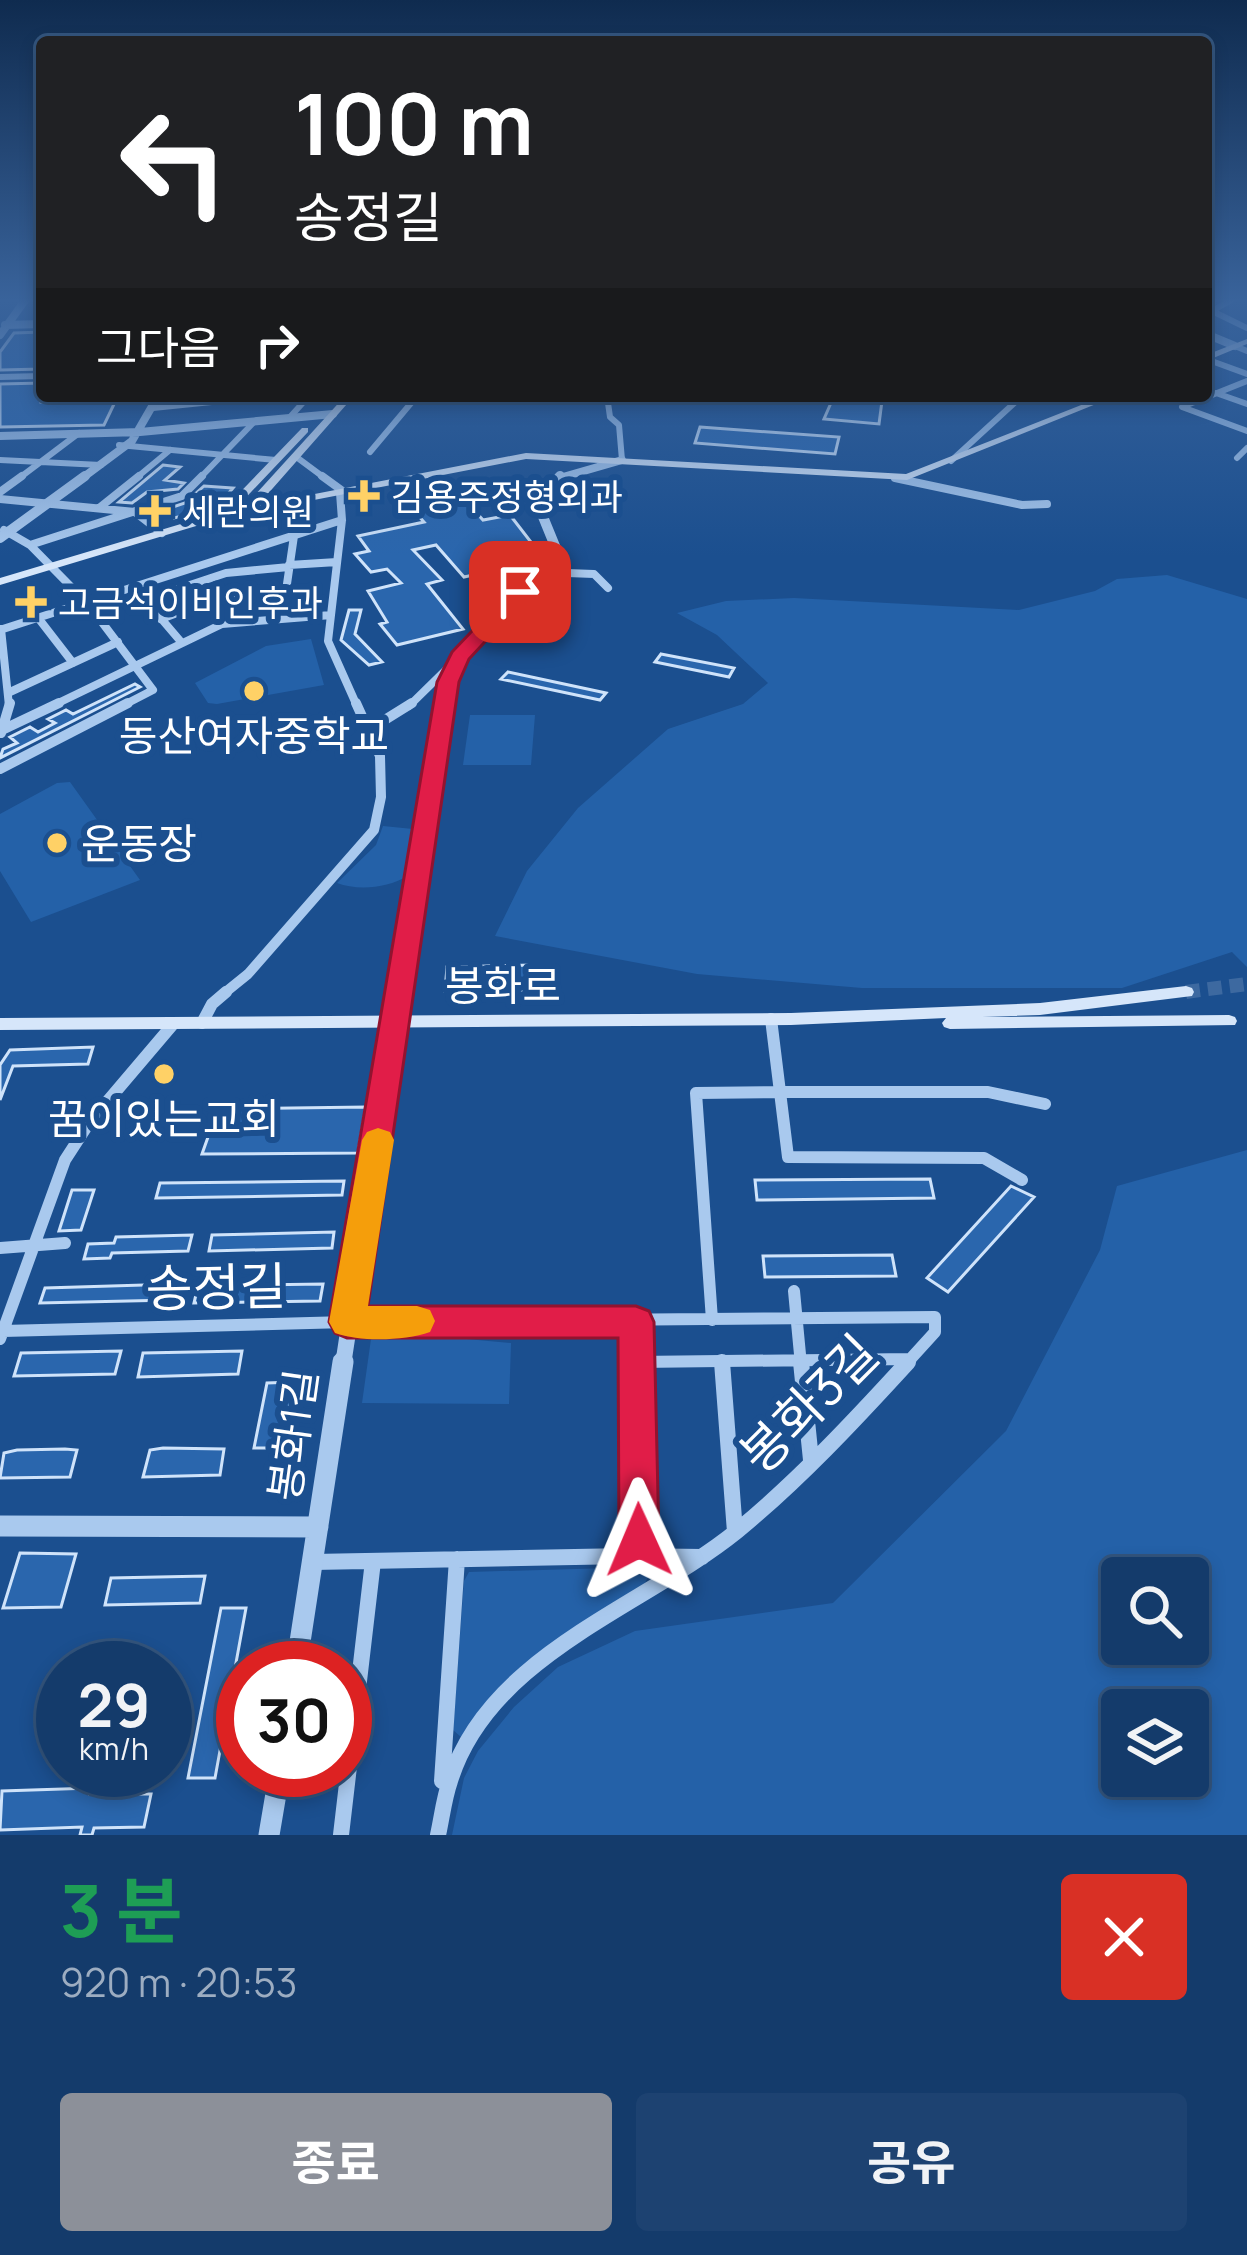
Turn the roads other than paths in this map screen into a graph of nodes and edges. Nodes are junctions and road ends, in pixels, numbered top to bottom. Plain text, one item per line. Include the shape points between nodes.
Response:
1 (1212, 392) edge
2 (155, 402) edge
3 (191, 402) edge
4 (304, 402) edge
5 (334, 402) edge
6 (342, 402) edge
7 (412, 402) edge
8 (608, 402) edge
9 (1012, 402) edge
10 (1097, 402) edge
11 (1191, 402) edge
12 (1015, 404) joint
13 (1247, 404) edge
14 (153, 407) junction
15 (327, 414) junction
16 (290, 417) junction
17 (255, 421) junction
18 (1247, 431) edge
19 (110, 433) junction
20 (79, 434) junction
21 (0, 436) edge
22 (128, 441) junction
23 (1247, 448) edge
24 (170, 450) junction
25 (370, 452) dead end
26 (223, 455) junction
27 (295, 456) junction
28 (571, 456) junction
29 (1237, 458) dead end
30 (47, 459) junction
31 (0, 460) edge
32 (276, 460) junction
33 (622, 460) junction
34 (950, 461) junction
35 (98, 465) junction
36 (578, 470) junction
37 (895, 478) junction
38 (342, 492) junction
39 (0, 495) edge
40 (259, 498) junction
41 (46, 503) junction
42 (1047, 504) dead end
43 (272, 505) junction
44 (99, 508) junction
45 (246, 510) junction
46 (135, 512) junction
47 (224, 514) junction
48 (342, 520) junction
49 (4, 533) edge
50 (162, 533) junction
51 (294, 536) junction
52 (30, 545) junction
53 (337, 562) junction
54 (289, 566) junction
55 (56, 570) junction
56 (540, 572) junction
57 (0, 585) edge
58 (608, 587) dead end
59 (136, 589) junction
60 (285, 594) junction
61 (145, 600) junction
62 (89, 604) junction
63 (331, 615) junction
64 (282, 618) junction
65 (39, 619) junction
66 (161, 619) junction
67 (1, 630) edge
68 (118, 642) junction
69 (182, 643) junction
70 (459, 657) junction
71 (73, 663) junction
72 (137, 666) junction
73 (10, 692) junction
74 (367, 731) junction
75 (1, 733) edge
76 (0, 770) edge
77 (1186, 992) tunnel mouth
78 (771, 1019) junction
79 (791, 1019) junction
80 (397, 1022) junction
81 (1229, 1022) dead end
82 (174, 1023) junction
83 (202, 1023) junction
84 (0, 1024) edge
85 (780, 1092) junction
86 (1045, 1104) dead end
87 (1022, 1180) dead end
88 (65, 1243) dead end
89 (34, 1246) junction
90 (0, 1248) edge
91 (794, 1291) dead end
92 (934, 1317) joint
93 (797, 1318) junction
94 (712, 1320) junction
95 (347, 1322) junction
96 (636, 1322) junction
97 (2, 1335) edge
98 (910, 1359) junction
99 (802, 1360) junction
100 (722, 1361) junction
101 (637, 1363) junction
102 (811, 1460) junction
103 (0, 1526) edge
104 (318, 1527) junction
105 (735, 1532) junction
106 (628, 1556) junction
107 (704, 1557) junction
108 (457, 1559) junction
109 (374, 1561) junction
110 (313, 1562) junction
111 (300, 1641) edge
112 (275, 1797) edge
113 (440, 1809) junction
114 (269, 1835) edge
115 (341, 1835) edge
116 (437, 1835) edge

1 - 13 street
2 - 14 street
3 - 14 street
4 - 16 street
5 - 15 main road
6 - 15 main road
7 - 25 street
8 - 33 street
9 - 12 street
10 - 34 main road
11 - 18 street via 1182,407
12 - 34 street
14 - 22 street
15 - 16 street
15 - 27 main road
15 - 32 main road
16 - 17 street
17 - 22 street via 159,430
17 - 26 street
19 - 20 street
19 - 22 street
19 - 22 street
20 - 21 street
20 - 30 street
22 - 24 street
22 - 35 street
23 - 29 street
24 - 26 street
24 - 44 street
26 - 32 street
26 - 46 street via 182,496
27 - 38 street
27 - 40 main road
28 - 33 main road
28 - 36 street via 584,464
28 - 38 main road via 513,458
30 - 31 street
30 - 35 street
30 - 39 street
32 - 47 main road
33 - 36 street
33 - 37 main road
34 - 37 main road
35 - 41 street
36 - 56 street via 538,496 557,550
37 - 42 street
38 - 43 main road
38 - 48 street
39 - 41 street
40 - 43 main road
40 - 45 main road
41 - 44 street
41 - 49 street
43 - 45 main road
44 - 46 street
45 - 47 main road
45 - 55 main road
46 - 50 street
46 - 52 street
47 - 50 main road
48 - 51 street
48 - 53 street
49 - 52 street
50 - 55 main road
51 - 54 street
51 - 59 street
52 - 55 street
53 - 54 street
53 - 63 street
54 - 60 street
54 - 61 street via 226,573
55 - 57 main road
55 - 62 street
56 - 58 street via 595,574
56 - 70 street, 봉화1길
59 - 61 street
59 - 62 street
60 - 64 street
60 - 66 street via 212,600
61 - 66 street
62 - 65 street
62 - 68 street
63 - 64 street
63 - 74 street via 328,641
64 - 69 street via 222,624
65 - 67 street
65 - 71 street
66 - 69 street
67 - 73 street
68 - 71 street
68 - 72 street
69 - 72 street
70 - 74 street via 399,715
70 - 80 street, 봉화1길 via 448,682
71 - 73 street
72 - 75 street
72 - 76 street via 153,690
73 - 75 street
74 - 83 street via 382,781 370,838
77 - 79 main road, 봉화로 via 1040,1010
78 - 79 main road, 봉화로
78 - 80 main road, 봉화로
78 - 85 street
79 - 81 main road, 봉화로
80 - 83 main road, 봉화로
80 - 95 street, 봉화1길
82 - 83 main road, 봉화로
82 - 84 main road, 봉화로
82 - 89 street via 64,1160
85 - 86 street via 988,1092
85 - 87 street via 788,1157 972,1157
85 - 94 street via 696,1093
88 - 89 street
89 - 90 street
89 - 97 street
91 - 93 street
92 - 93 street, 송정길
92 - 98 street, 봉화3길 via 935,1332
93 - 94 street, 송정길
93 - 99 street
94 - 96 street, 송정길
95 - 96 street, 송정길
95 - 97 street, 송정길
95 - 104 street, 봉화1길
96 - 101 street
98 - 99 street
98 - 102 street, 봉화3길
99 - 100 street
99 - 102 street
100 - 101 street
100 - 105 street
101 - 106 street via 639,1540
102 - 105 street, 봉화3길
103 - 104 street
104 - 110 street, 봉화1길
105 - 107 street, 봉화3길
106 - 107 street
106 - 108 street
107 - 113 street, 봉화3길 via 558,1648 505,1694 461,1746
108 - 109 street
108 - 113 street
109 - 110 street
109 - 115 street
110 - 111 street, 봉화1길
112 - 114 street
113 - 116 street, 봉화3길

